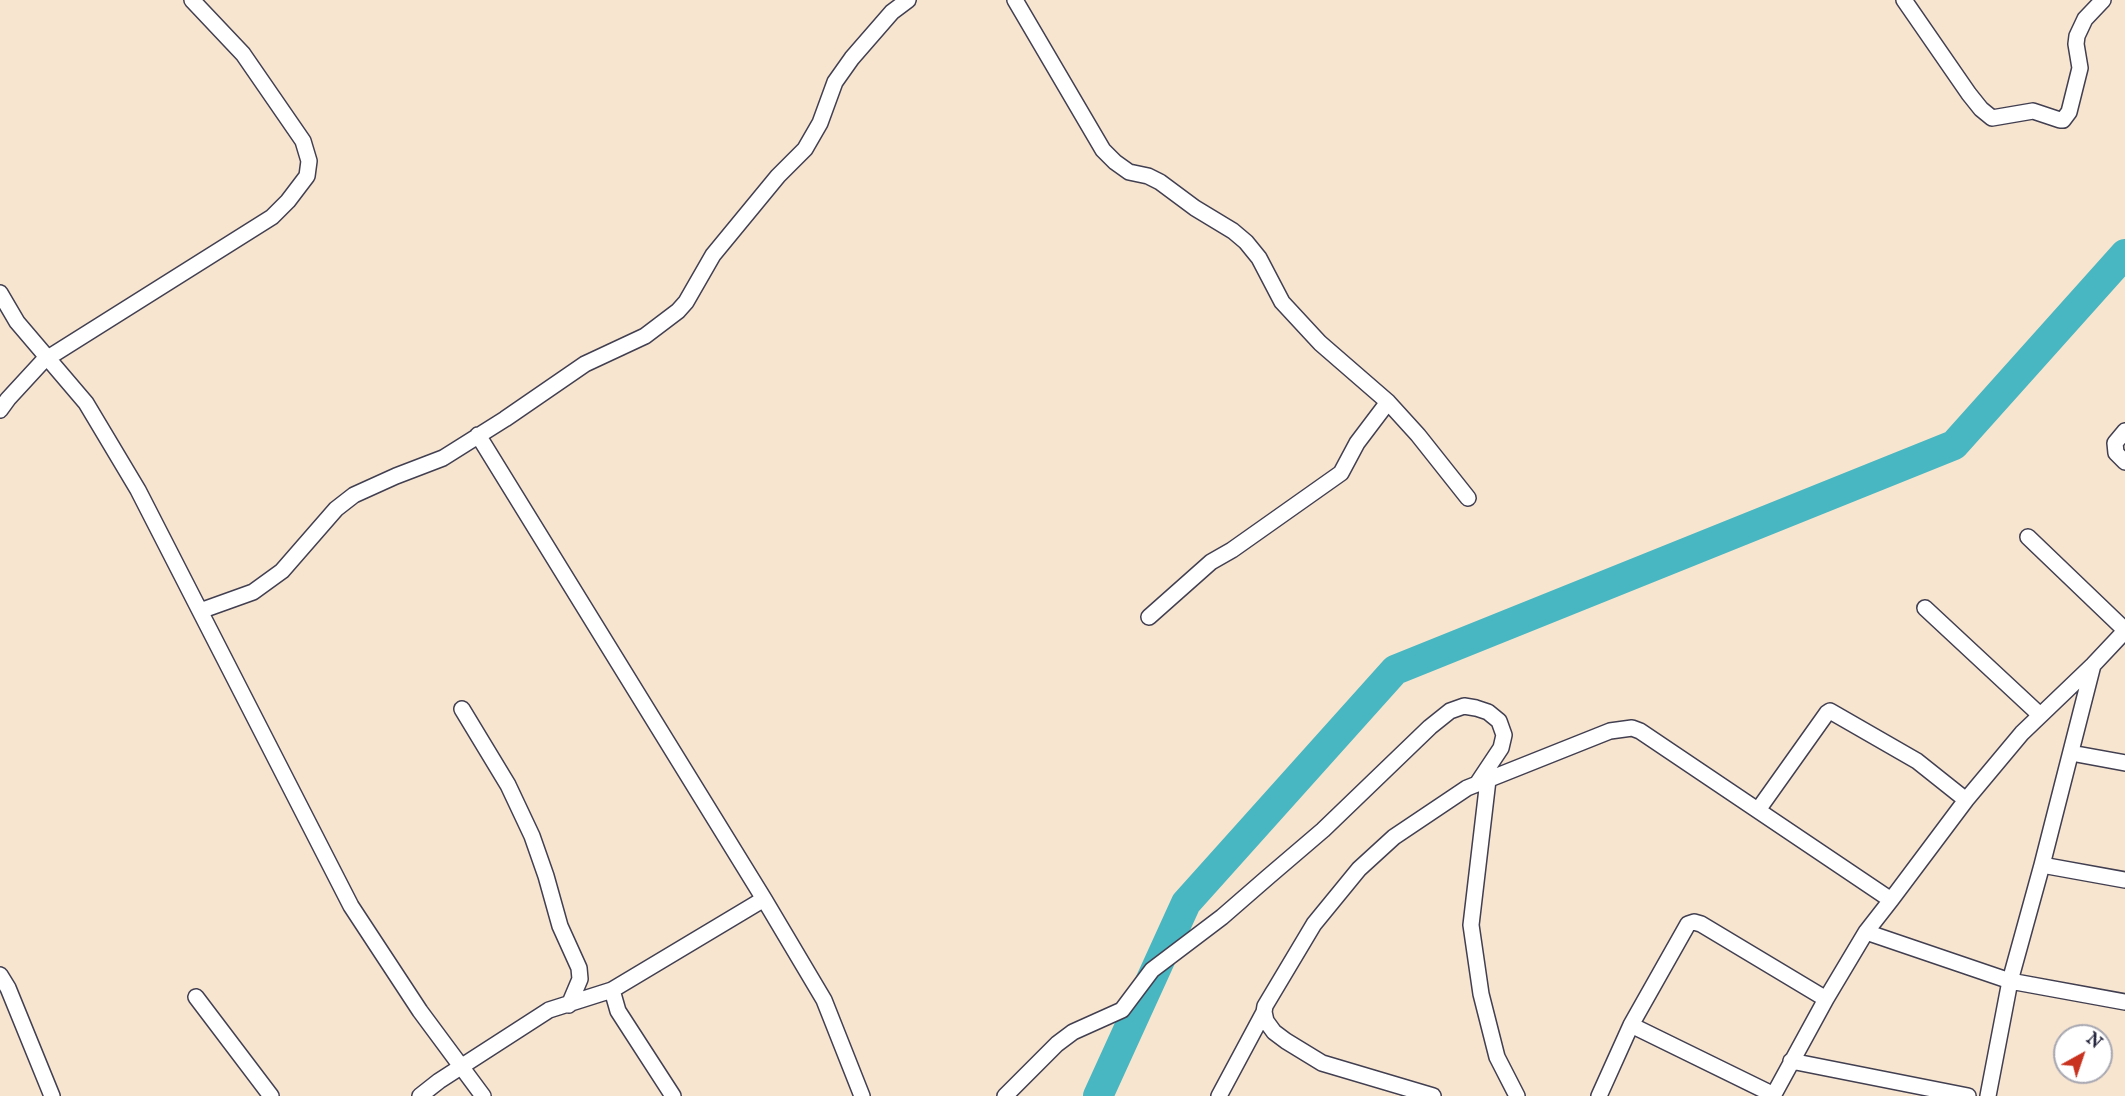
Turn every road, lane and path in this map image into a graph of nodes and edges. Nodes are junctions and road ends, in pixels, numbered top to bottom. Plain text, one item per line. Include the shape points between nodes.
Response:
1 (192, 0) edge
2 (908, 0) edge
3 (1015, 0) edge
4 (1904, 0) edge
5 (2103, 0) edge
6 (0, 293) edge
7 (48, 358) junction
8 (1388, 402) junction
9 (0, 410) edge
10 (2125, 431) edge
11 (478, 435) junction
12 (2125, 462) edge
13 (1468, 498) dead end
14 (2028, 537) dead end
15 (1924, 608) dead end
16 (200, 611) junction
17 (1149, 617) dead end
18 (2125, 630) edge
19 (2093, 665) junction
20 (462, 709) dead end
21 (2040, 716) junction
22 (2071, 753) junction
23 (2125, 763) edge
24 (1482, 782) junction
25 (1966, 800) junction
26 (1758, 810) junction
27 (2042, 865) junction
28 (2125, 880) edge
29 (764, 899) junction
30 (1891, 900) junction
31 (1866, 932) junction
32 (0, 975) edge
33 (2010, 981) junction
34 (612, 990) junction
35 (196, 998) dead end
36 (1826, 999) junction
37 (2125, 1002) edge
38 (569, 1005) junction
39 (1264, 1012) junction
40 (1631, 1025) junction
41 (1791, 1061) junction
42 (461, 1066) junction
43 (52, 1096) edge
44 (271, 1096) edge
45 (420, 1096) edge
46 (483, 1096) edge
47 (673, 1096) edge
48 (862, 1096) edge
49 (1005, 1096) edge
50 (1220, 1096) edge
51 (1433, 1096) edge
52 (1517, 1096) edge
53 (1599, 1096) edge
54 (1774, 1096) edge
55 (1968, 1096) edge
56 (1988, 1096) edge

1 - 7 street via 243,54 291,122 309,161 307,176 272,217
2 - 11 street via 852,58 836,82 805,149 713,255 678,311 645,336 585,364
3 - 8 street via 1103,150 1129,172 1160,182 1246,242 1282,302 1320,343
4 - 5 street via 1968,94 1992,118 2032,111 2060,120 2069,112 2080,68 2077,36 2085,19
6 - 7 street via 17,322
7 - 9 street
7 - 16 street via 86,403 132,480
8 - 13 street
8 - 17 street via 1357,443 1341,473 1211,562
10 - 12 street via 2115,443 2116,453
11 - 16 street via 443,458 354,495 336,509 282,571 253,592
11 - 29 street
14 - 18 street
15 - 21 street
16 - 42 street via 351,906
18 - 19 street
19 - 21 street
19 - 22 street
20 - 38 street via 508,784 532,836 560,926 579,968 580,979
21 - 25 street
22 - 23 street
22 - 27 street
24 - 26 street via 1610,732 1632,728
24 - 39 street via 1447,800 1394,837 1359,868 1314,924
24 - 49 street via 1504,735 1499,721 1488,712 1464,706 1450,711 1430,727 1299,850 1222,917 1152,970 1122,1010 1056,1044
24 - 52 street via 1471,925 1480,994 1497,1057
25 - 26 street via 1917,760 1830,711
25 - 30 street
26 - 30 street
27 - 28 street
27 - 33 street
29 - 34 street
29 - 48 street via 824,1000
30 - 31 street
31 - 33 street
31 - 36 street
32 - 43 street
33 - 37 street
33 - 56 street
34 - 38 street
34 - 47 street via 618,1011
35 - 44 street
36 - 40 street via 1694,922 1688,924
36 - 41 street
38 - 42 street via 549,1010
39 - 50 street
39 - 51 street via 1274,1032 1322,1063
40 - 53 street
40 - 54 street
41 - 54 street
41 - 55 street
42 - 45 street
42 - 46 street

